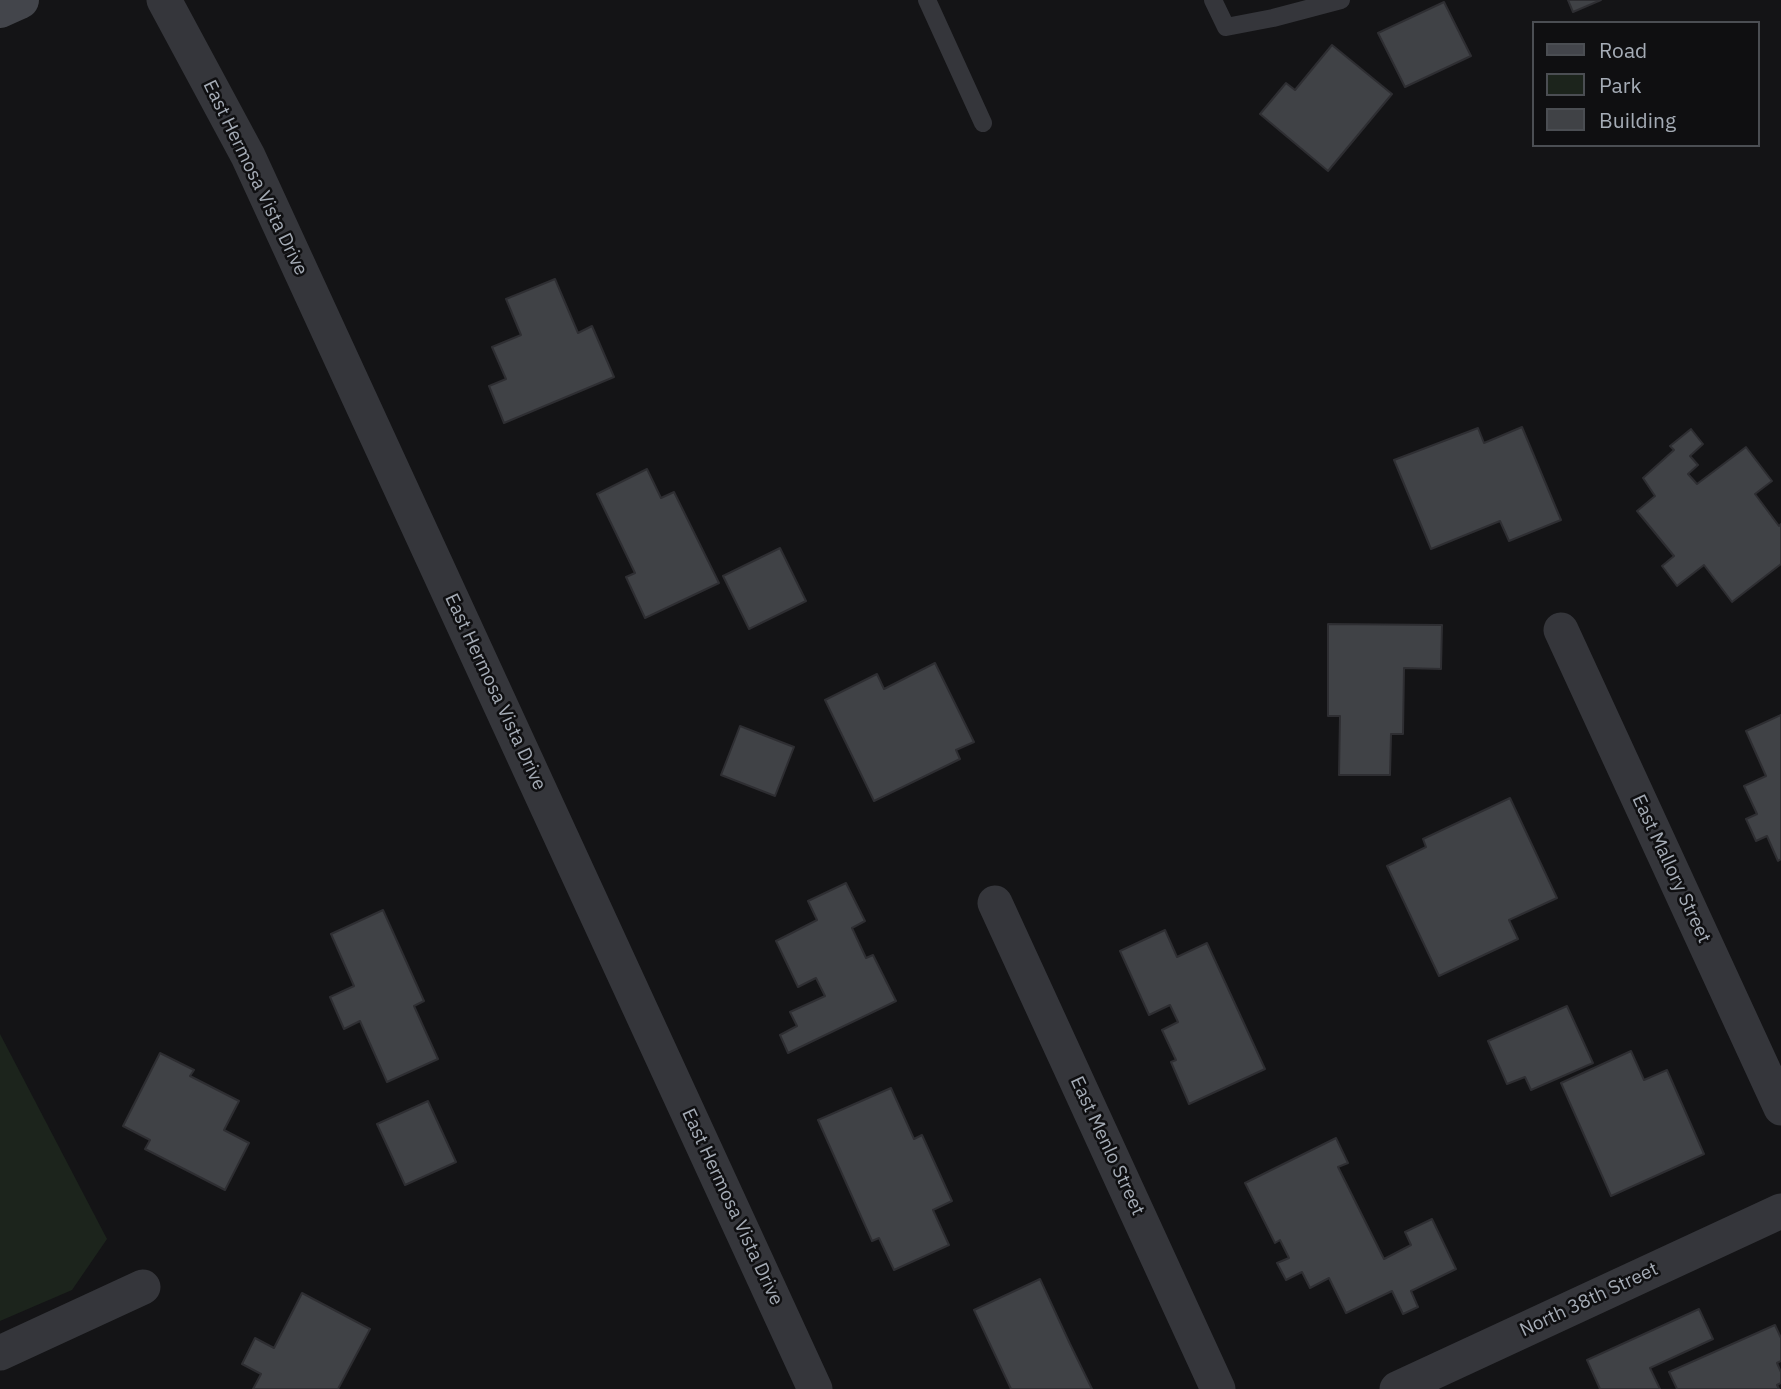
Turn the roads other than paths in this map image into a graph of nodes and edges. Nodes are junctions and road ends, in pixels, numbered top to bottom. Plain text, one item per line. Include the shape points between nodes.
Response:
1 (20, 0) edge
2 (164, 0) edge
3 (926, 0) edge
4 (1213, 0) edge
5 (1341, 0) edge
6 (0, 9) edge
7 (983, 123) dead end
8 (1561, 630) dead end
9 (995, 903) dead end
10 (1781, 1108) edge
11 (1781, 1211) edge
12 (143, 1287) dead end
13 (0, 1353) edge
14 (816, 1389) edge
15 (1219, 1389) edge
16 (1398, 1389) edge

1 - 6 main road
2 - 14 street, East Hermosa Vista Drive via 248,156
3 - 7 lane
4 - 5 lane via 1226,26
8 - 10 street, East Mallory Street
9 - 15 street, East Menlo Street
11 - 16 street, North 38th Street
12 - 13 street

